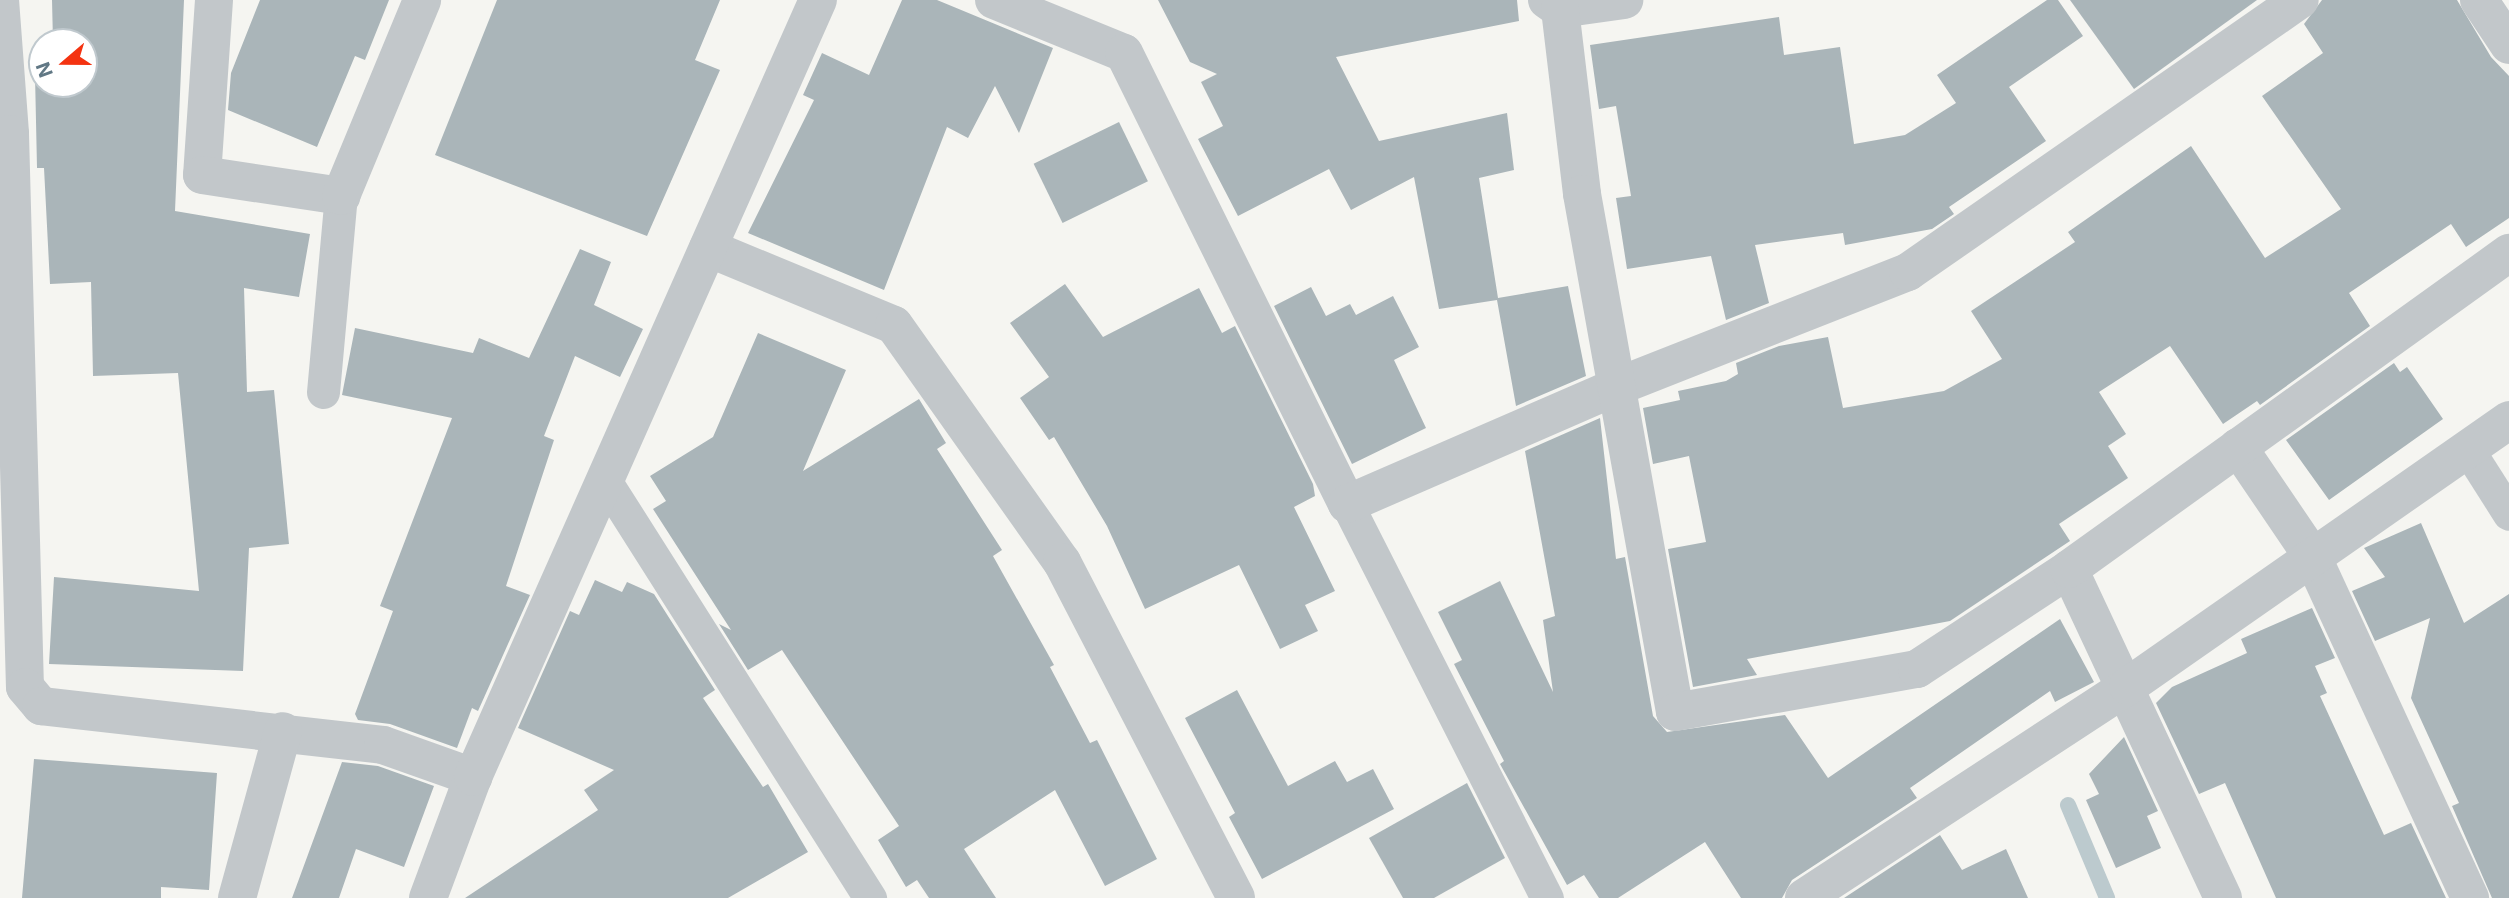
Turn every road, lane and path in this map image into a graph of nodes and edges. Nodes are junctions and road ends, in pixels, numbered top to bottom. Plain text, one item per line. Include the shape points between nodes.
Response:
1 (0, 0) edge
2 (214, 0) edge
3 (422, 0) edge
4 (818, 0) edge
5 (994, 0) edge
6 (1624, 0) edge
7 (2300, 0) edge
8 (2479, 0) edge
9 (1554, 5) edge
10 (2509, 45) edge
11 (5, 134) edge
12 (341, 196) junction
13 (708, 247) junction
14 (2509, 253) edge
15 (1616, 387) junction
16 (323, 391) dead end
17 (2509, 419) edge
18 (2238, 447) junction
19 (2467, 448) junction
20 (606, 482) junction
21 (1347, 505) junction
22 (2509, 514) edge
23 (2312, 556) junction
24 (2069, 569) junction
25 (2127, 686) junction
26 (283, 731) junction
27 (472, 777) junction
28 (440, 891) edge
29 (237, 898) edge
30 (870, 898) edge
31 (1236, 898) edge
32 (1547, 898) edge
33 (1804, 898) edge
34 (2223, 898) edge
35 (2470, 898) edge

1 - 11 street
2 - 12 street via 202,175
3 - 12 street
4 - 13 street
5 - 21 street via 1124,53
6 - 9 street
7 - 15 street via 1908,272
8 - 10 street
9 - 15 street
11 - 26 street via 25,687 41,706
12 - 16 lane
13 - 20 street
13 - 31 street via 894,325 1062,562
14 - 18 street
15 - 21 street
15 - 24 street via 1675,712 1917,669
17 - 19 street
18 - 23 street
18 - 24 street
19 - 22 lane
19 - 23 street
20 - 27 street
20 - 30 lane
21 - 32 lane
23 - 25 street
23 - 35 street
24 - 25 street
25 - 33 street
25 - 34 street
26 - 27 street via 383,745
26 - 29 street
27 - 28 street

